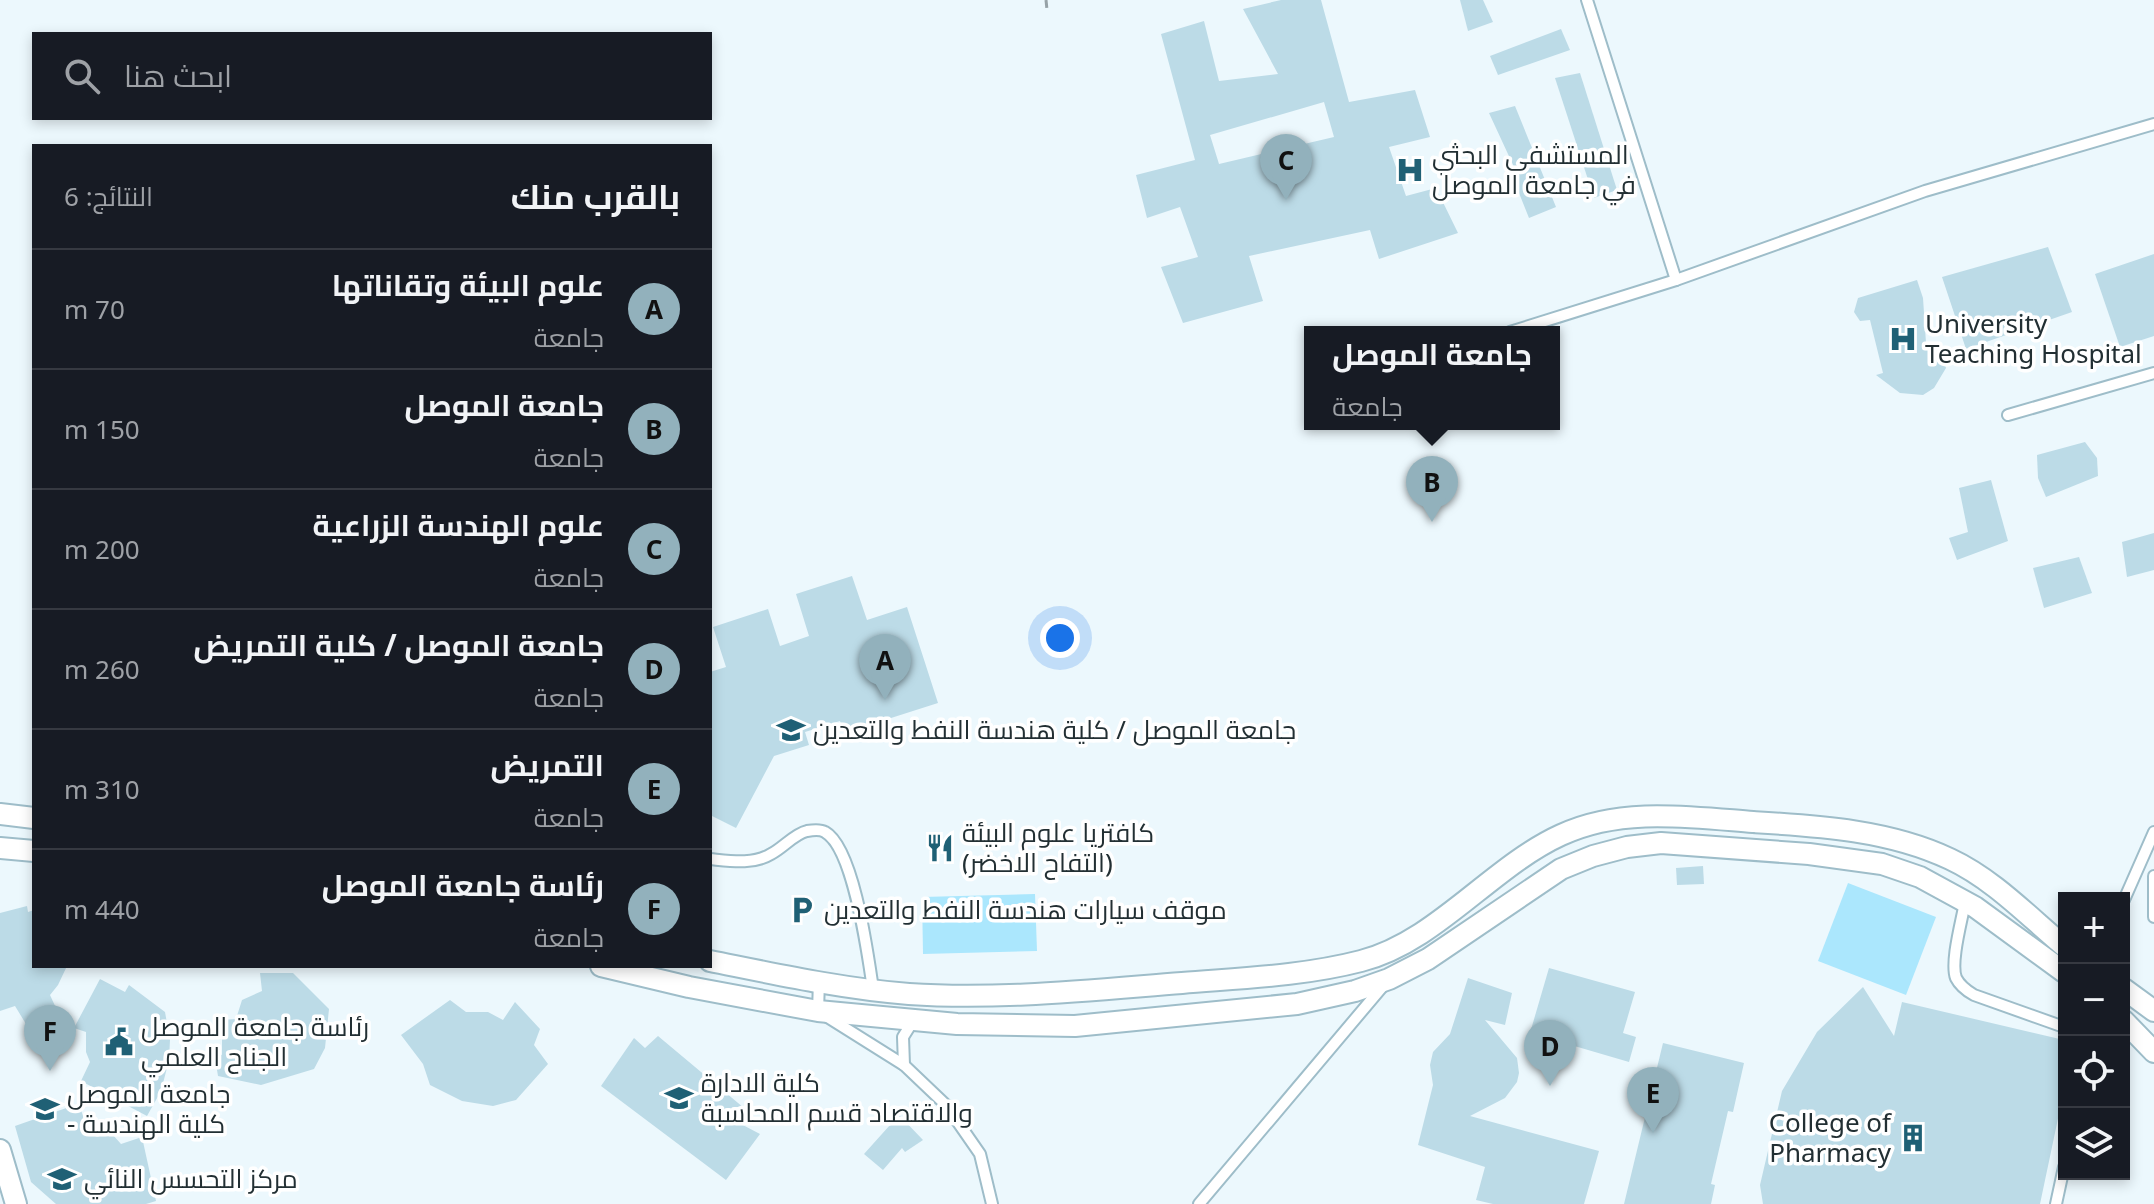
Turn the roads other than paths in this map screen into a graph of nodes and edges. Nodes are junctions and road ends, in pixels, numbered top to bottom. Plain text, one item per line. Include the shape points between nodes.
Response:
1 (1587, 0) edge
2 (2154, 124) edge
3 (1676, 280) junction
4 (1529, 326) edge
5 (2154, 373) edge
6 (2008, 415) dead end
7 (0, 814) edge
8 (32, 818) edge
9 (2154, 832) edge
10 (0, 848) edge
11 (32, 851) edge
12 (1934, 852) junction
13 (712, 859) edge
14 (2154, 876) edge
15 (1920, 877) junction
16 (2128, 892) edge
17 (1965, 901) junction
18 (2154, 917) edge
19 (2038, 924) junction
20 (2058, 928) edge
21 (2058, 941) edge
22 (712, 961) edge
23 (2058, 967) edge
24 (609, 968) edge
25 (1389, 979) junction
26 (819, 981) junction
27 (873, 989) junction
28 (1075, 992) junction
29 (2130, 993) edge
30 (818, 1011) junction
31 (2154, 1011) edge
32 (913, 1021) junction
33 (2058, 1025) edge
34 (1075, 1026) junction
35 (2130, 1027) edge
36 (2154, 1052) edge
37 (904, 1065) junction
38 (0, 1150) edge
39 (2061, 1180) edge
40 (16, 1204) edge
41 (992, 1204) edge
42 (1199, 1204) edge
43 (2056, 1204) edge

1 - 3 lane
2 - 3 lane via 1925,191
3 - 4 lane
5 - 6 lane
7 - 8 street
9 - 16 lane
10 - 11 street
12 - 15 street
12 - 19 street via 1986,881
12 - 28 street via 1877,835 1808,826 1686,817 1612,819 1560,835 1420,933 1366,960 1303,972
13 - 27 lane via 768,857 804,831 828,833 844,854
14 - 18 lane
15 - 17 street
15 - 25 street via 1882,864 1809,854 1696,844 1627,847 1561,869 1428,959
17 - 23 street
17 - 33 lane via 1954,969 1957,980 1974,995
19 - 20 lane
19 - 21 street
22 - 26 street
24 - 30 street
25 - 34 street via 1297,1004
25 - 42 lane
26 - 27 street
26 - 30 lane
27 - 28 street via 949,995
28 - 34 street
29 - 31 street
30 - 32 street
30 - 37 lane
32 - 34 street
32 - 37 lane via 903,1037
35 - 36 street
37 - 41 lane via 946,1105 980,1154
38 - 40 street
39 - 43 lane

